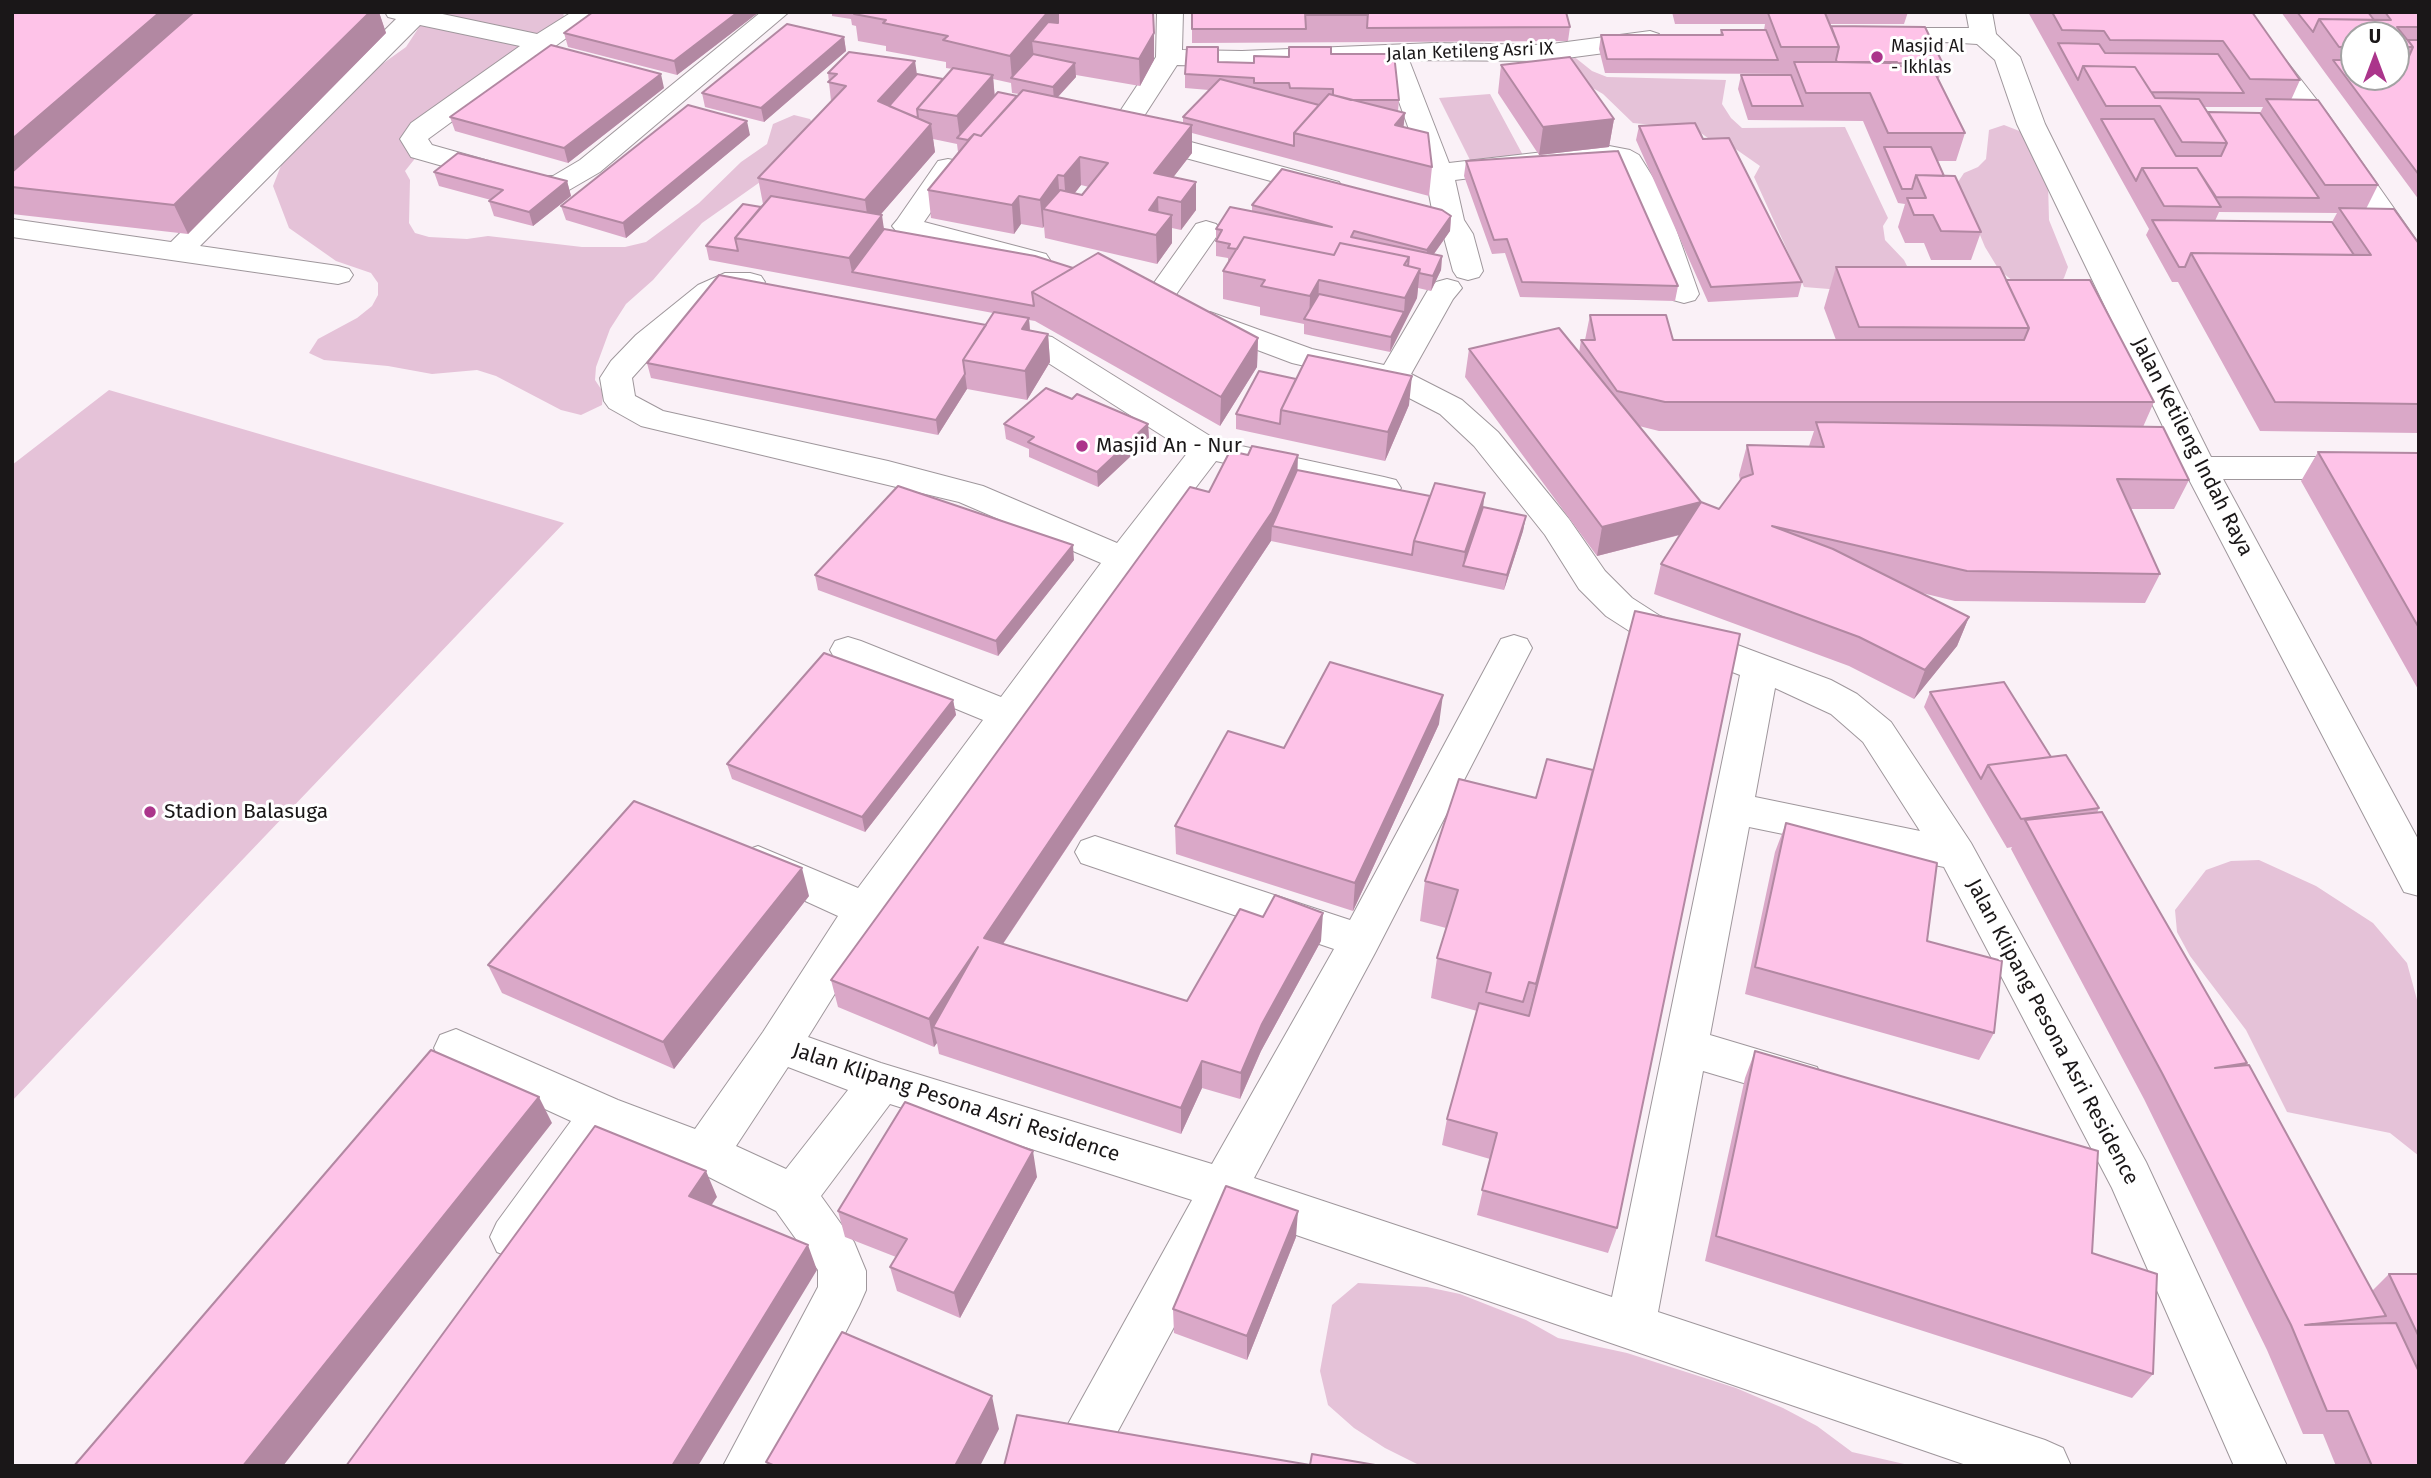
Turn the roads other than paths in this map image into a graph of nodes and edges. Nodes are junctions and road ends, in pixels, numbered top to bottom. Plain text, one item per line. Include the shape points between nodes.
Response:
1 (590, 12) edge
2 (777, 12) edge
3 (1170, 12) edge
4 (1649, 12) edge
5 (2235, 12) edge
6 (405, 14) edge
7 (1940, 23) edge
8 (1982, 25) edge
9 (1854, 36) edge
10 (541, 43) junction
11 (1394, 54) junction
12 (1170, 57) junction
13 (1094, 124) edge
14 (1121, 131) junction
15 (948, 167) edge
16 (1439, 173) junction
17 (1360, 196) edge
18 (1417, 210) edge
19 (1449, 220) junction
20 (2390, 223) junction
21 (2352, 224) edge
22 (12, 228) edge
23 (1206, 230) dead end
24 (179, 251) junction
25 (2419, 266) edge
26 (1069, 268) edge
27 (338, 275) dead end
28 (784, 288) edge
29 (1684, 294) dead end
30 (967, 329) edge
31 (1394, 377) junction
32 (1208, 449) junction
33 (2200, 468) junction
34 (2419, 468) edge
35 (1409, 494) edge
36 (1517, 518) edge
37 (1557, 527) junction
38 (1123, 559) junction
39 (1514, 648) dead end
40 (848, 650) dead end
41 (1760, 670) junction
42 (1009, 715) junction
43 (1733, 808) junction
44 (721, 846) edge
45 (1095, 852) dead end
46 (1957, 853) junction
47 (2419, 880) edge
48 (865, 909) junction
49 (1360, 941) junction
50 (779, 1045) junction
51 (1685, 1047) junction
52 (456, 1048) dead end
53 (881, 1082) junction
54 (1842, 1093) edge
55 (602, 1114) junction
56 (705, 1153) junction
57 (2078, 1162) edge
58 (2130, 1177) junction
59 (1224, 1189) junction
60 (793, 1196) junction
61 (489, 1273) edge
62 (1632, 1326) junction
63 (1094, 1424) dead end
64 (749, 1466) edge
65 (2045, 1466) edge
66 (2261, 1466) edge

1 - 10 street
2 - 10 street via 590,166 559,184 541,185 421,151 414,139 421,129
3 - 12 street
4 - 11 street, Jalan Ketileng Asri IX via 1669,38 1544,52
5 - 20 street via 2304,119
6 - 10 street
6 - 24 street
7 - 8 street
7 - 9 street
8 - 33 street, Jalan Ketileng Indah Raya via 2007,57 2031,124
11 - 12 street, Jalan Ketileng Asri IX
11 - 16 street
12 - 14 street
13 - 14 street
14 - 17 street
15 - 26 street via 907,226
16 - 19 street
16 - 29 street via 1604,153 1620,156 1629,161 1650,195
18 - 19 street
19 - 31 street via 1458,234 1458,280 1439,296
20 - 21 street
20 - 25 street
22 - 24 street
23 - 31 street, Jalan Klipang Pesona Asri Residence via 1144,295 1303,356
24 - 27 street
28 - 38 street via 741,280 709,290 622,368 616,379 620,401 653,419 971,495
30 - 32 street via 1041,344
31 - 37 street, Jalan Klipang Pesona Asri Residence via 1451,407 1486,439
32 - 35 street
32 - 38 street, Jalan Klipang Pesona Asri Residence
33 - 34 street
33 - 47 street, Jalan Ketileng Indah Raya
36 - 37 street
37 - 41 street, Jalan Klipang Pesona Asri Residence via 1592,580 1619,607 1647,625
38 - 42 street, Jalan Klipang Pesona Asri Residence
39 - 49 street
40 - 42 street
41 - 43 street
41 - 46 street, Jalan Klipang Pesona Asri Residence via 1818,690 1844,704 1877,732
42 - 48 street, Jalan Klipang Pesona Asri Residence
43 - 46 street
43 - 51 street
44 - 48 street
45 - 49 street
46 - 58 street, Jalan Klipang Pesona Asri Residence
48 - 50 street, Jalan Klipang Pesona Asri Residence
49 - 59 street
50 - 53 street, Jalan Klipang Pesona Asri Residence
50 - 56 street
51 - 54 street
51 - 62 street
52 - 55 street
53 - 59 street, Jalan Klipang Pesona Asri Residence
53 - 60 street
55 - 56 street
55 - 61 street
56 - 60 street
57 - 58 street
58 - 66 street, Jalan Klipang Pesona Asri Residence
59 - 62 street, Jalan Klipang Pesona Asri Residence
59 - 63 street
60 - 64 street via 836,1258 842,1271 842,1290
62 - 65 street, Jalan Klipang Pesona Asri Residence

